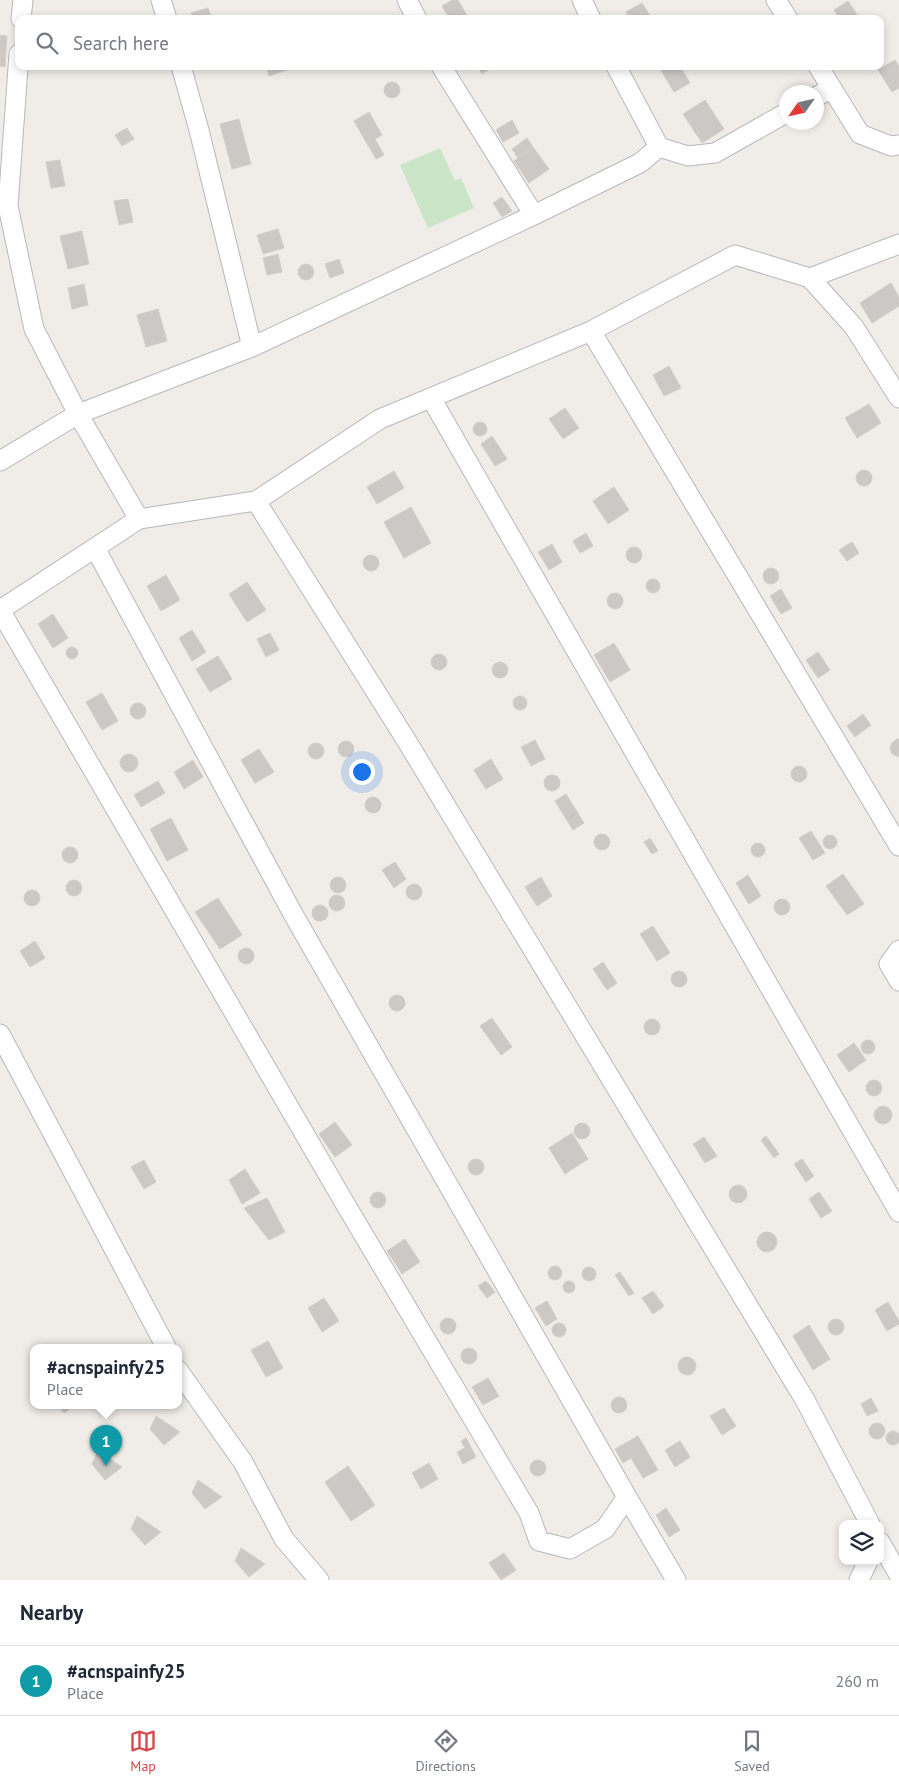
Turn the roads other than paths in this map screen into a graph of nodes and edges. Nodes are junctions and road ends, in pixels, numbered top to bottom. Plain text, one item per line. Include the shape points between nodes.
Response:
1 (23, 0) edge
2 (161, 0) edge
3 (407, 0) edge
4 (582, 0) edge
5 (776, 0) edge
6 (21, 15) edge
7 (166, 15) edge
8 (415, 15) edge
9 (589, 15) edge
10 (785, 15) edge
11 (18, 70) edge
12 (182, 70) edge
13 (443, 70) edge
14 (618, 70) edge
15 (819, 70) edge
16 (822, 85) edge
17 (824, 92) edge
18 (779, 117) edge
19 (899, 145) edge
20 (659, 147) junction
21 (534, 215) junction
22 (899, 244) edge
23 (810, 278) junction
24 (591, 331) junction
25 (252, 347) junction
26 (432, 398) junction
27 (899, 398) edge
28 (78, 414) junction
29 (0, 461) edge
30 (256, 501) junction
31 (140, 519) junction
32 (95, 548) junction
33 (0, 610) edge
34 (899, 846) edge
35 (899, 950) edge
36 (899, 981) edge
37 (0, 1034) edge
38 (899, 1212) edge
39 (164, 1344) edge
40 (182, 1376) edge
41 (627, 1497) junction
42 (868, 1520) edge
43 (884, 1549) edge
44 (866, 1565) edge
45 (899, 1575) edge
46 (319, 1580) edge
47 (676, 1580) edge
48 (859, 1580) edge

1 - 6 street
2 - 7 street
3 - 8 street
4 - 9 street
5 - 10 street
11 - 28 street via 8,206 34,329
12 - 25 street
13 - 21 street
14 - 20 street
15 - 16 street
17 - 19 street via 860,134 891,146
18 - 20 street via 715,153 688,156
20 - 21 street via 640,163
21 - 25 street
22 - 23 street
23 - 24 street via 734,255
23 - 27 street via 854,328
24 - 26 street
24 - 34 street
25 - 28 street
26 - 30 street via 380,420
26 - 38 street
28 - 29 street
28 - 31 street
30 - 31 street
30 - 42 street via 408,743 805,1400
31 - 32 street
32 - 33 street
32 - 41 street via 293,914
33 - 41 street via 529,1513 539,1541 570,1549 605,1528
35 - 36 street via 889,964
37 - 39 street
40 - 46 street via 243,1462 284,1539
41 - 47 street
43 - 45 street
44 - 48 street

